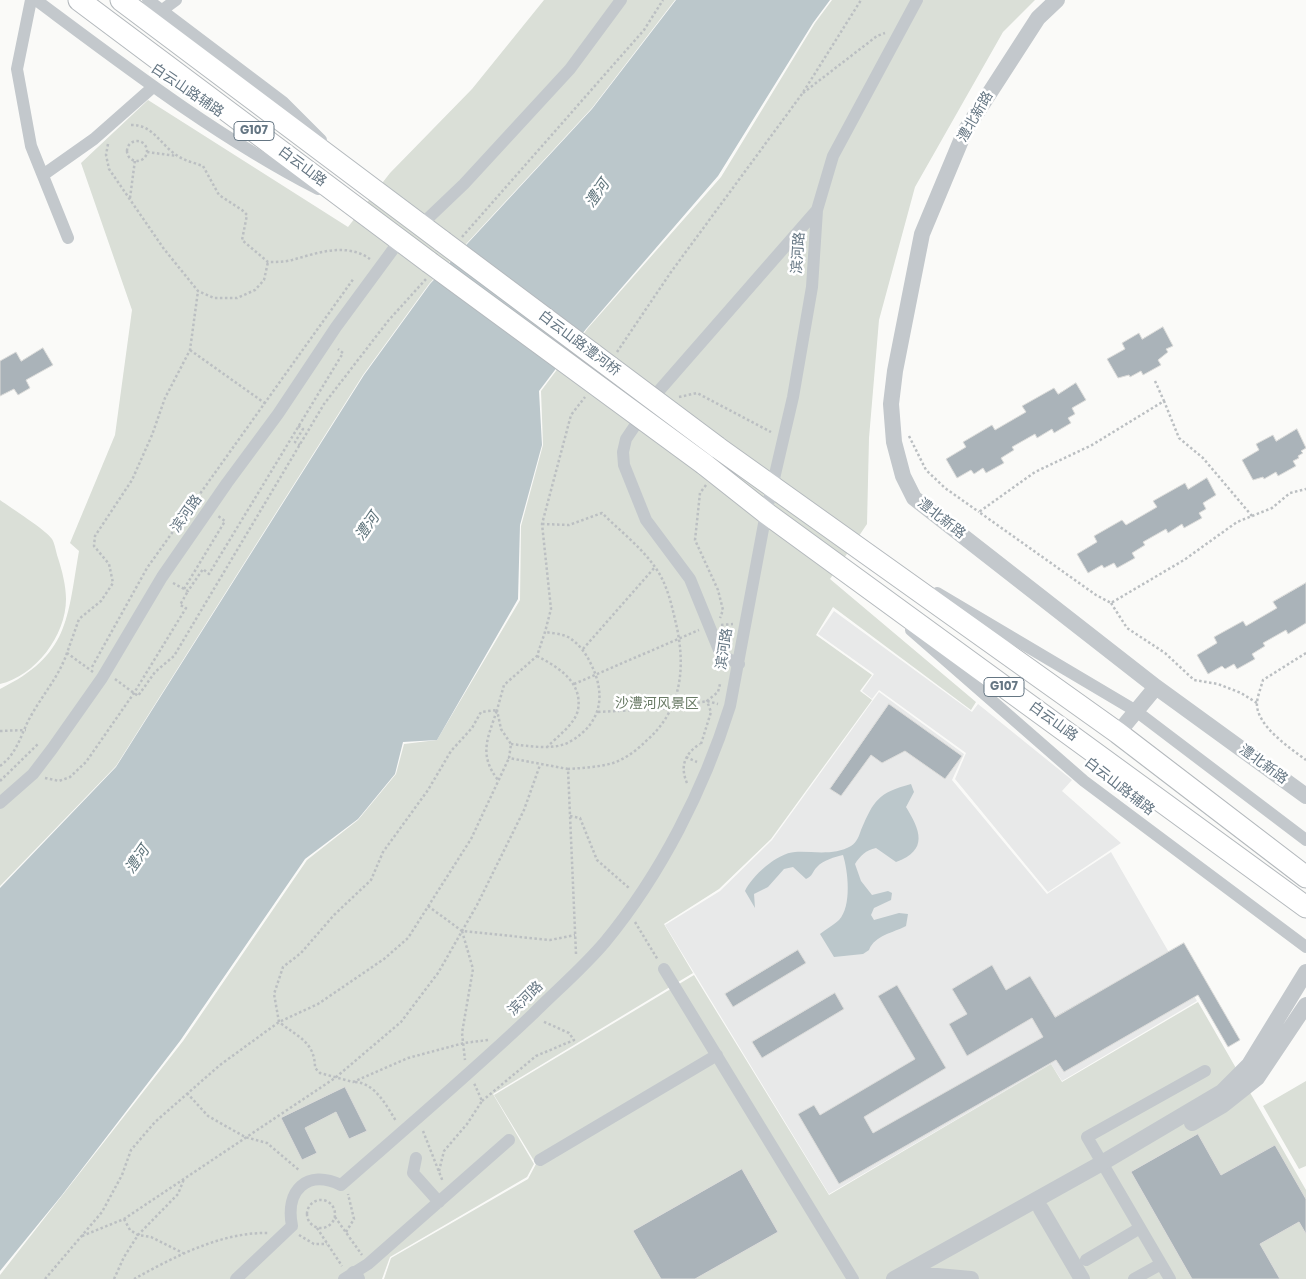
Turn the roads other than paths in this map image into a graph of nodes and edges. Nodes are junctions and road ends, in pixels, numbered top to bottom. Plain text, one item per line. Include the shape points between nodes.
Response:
1 (31, 0) edge
2 (36, 0) edge
3 (121, 0) edge
4 (148, 0) edge
5 (176, 0) edge
6 (620, 0) edge
7 (917, 0) edge
8 (1057, 0) edge
9 (85, 4) edge
10 (162, 11) junction
11 (75, 29) junction
12 (153, 87) junction
13 (43, 175) junction
14 (366, 183) junction
15 (357, 208) junction
16 (817, 210) junction
17 (421, 225) junction
18 (68, 238) dead end
19 (400, 240) junction
20 (449, 242) joint
21 (430, 267) joint
22 (717, 446) joint
23 (704, 464) joint
24 (772, 487) junction
25 (766, 513) junction
26 (840, 536) junction
27 (832, 561) junction
28 (739, 664) junction
29 (1156, 687) junction
30 (1136, 711) junction
31 (1118, 733) junction
32 (1306, 796) edge
33 (0, 803) edge
34 (1306, 840) edge
35 (1306, 877) edge
36 (1306, 907) edge
37 (1306, 947) edge
38 (664, 969) road end
39 (1306, 972) edge
40 (1306, 1005) edge
41 (717, 1055) junction
42 (1205, 1071) dead end
43 (509, 1140) dead end
44 (416, 1158) dead end
45 (540, 1160) dead end
46 (1105, 1167) junction
47 (444, 1198) junction
48 (1041, 1209) junction
49 (1140, 1228) junction
50 (1086, 1260) dead end
51 (1161, 1264) junction
52 (351, 1277) edge
53 (912, 1278) edge
54 (236, 1279) edge
55 (853, 1279) edge
56 (894, 1279) edge
57 (971, 1279) edge
58 (1082, 1279) edge
59 (1134, 1279) edge
60 (1170, 1279) edge

1 - 13 street via 17,69 31,146
2 - 11 street, 白云山路辅路
3 - 14 highway, 白云山路 / G107
4 - 10 street
5 - 10 street
6 - 17 street via 570,69 464,184
7 - 16 street, 滨河路 via 833,156
8 - 29 street, 澧北新路 via 1038,18 965,132 922,234 895,371 891,404 894,442 903,476 914,498
9 - 11 street
9 - 15 highway, 白云山路 / G107
10 - 14 street via 283,102
11 - 12 street, 白云山路辅路
12 - 13 street via 109,132
12 - 15 street, 白云山路辅路 via 276,167
13 - 18 street
14 - 17 highway, 白云山路 / G107
15 - 19 highway, 白云山路 / G107
16 - 24 street, 滨河路 via 812,287 793,397
16 - 28 street via 657,393 626,438 623,452 624,465 646,520 690,579 722,655
17 - 20 highway, 白云山路 / G107
19 - 21 highway, 白云山路 / G107
19 - 33 street, 滨河路 via 208,510 162,577 103,675 33,774
20 - 22 highway, 白云山路澧河桥 / G107, bridge
21 - 23 highway, 白云山路澧河桥 / G107, bridge
22 - 24 highway, 白云山路 / G107
23 - 25 highway, 白云山路 / G107
24 - 25 street, 滨河路
24 - 26 highway, 白云山路 / G107
25 - 27 highway, 白云山路 / G107
25 - 28 street, 滨河路
26 - 30 street
26 - 31 highway, 白云山路 / G107
27 - 36 highway, 白云山路 / G107
27 - 37 street, 白云山路辅路 via 1084,781
28 - 54 street, 滨河路 via 730,706 695,795 672,842 606,941 469,1074 341,1185 321,1179 310,1181 294,1194 288,1229
29 - 30 street
29 - 32 street, 澧北新路
30 - 31 street
30 - 34 street
31 - 35 highway, 白云山路 / G107
38 - 41 street
39 - 46 street via 1249,1065 1222,1092
40 - 46 street via 1257,1078 1223,1105
41 - 45 street
41 - 55 street
42 - 46 street via 1087,1137
43 - 47 street
44 - 47 street via 413,1173
46 - 48 street
46 - 49 street
46 - 56 street
47 - 52 street
48 - 53 street
48 - 58 street
49 - 50 street
49 - 51 street
51 - 59 street
51 - 60 street
53 - 57 street

